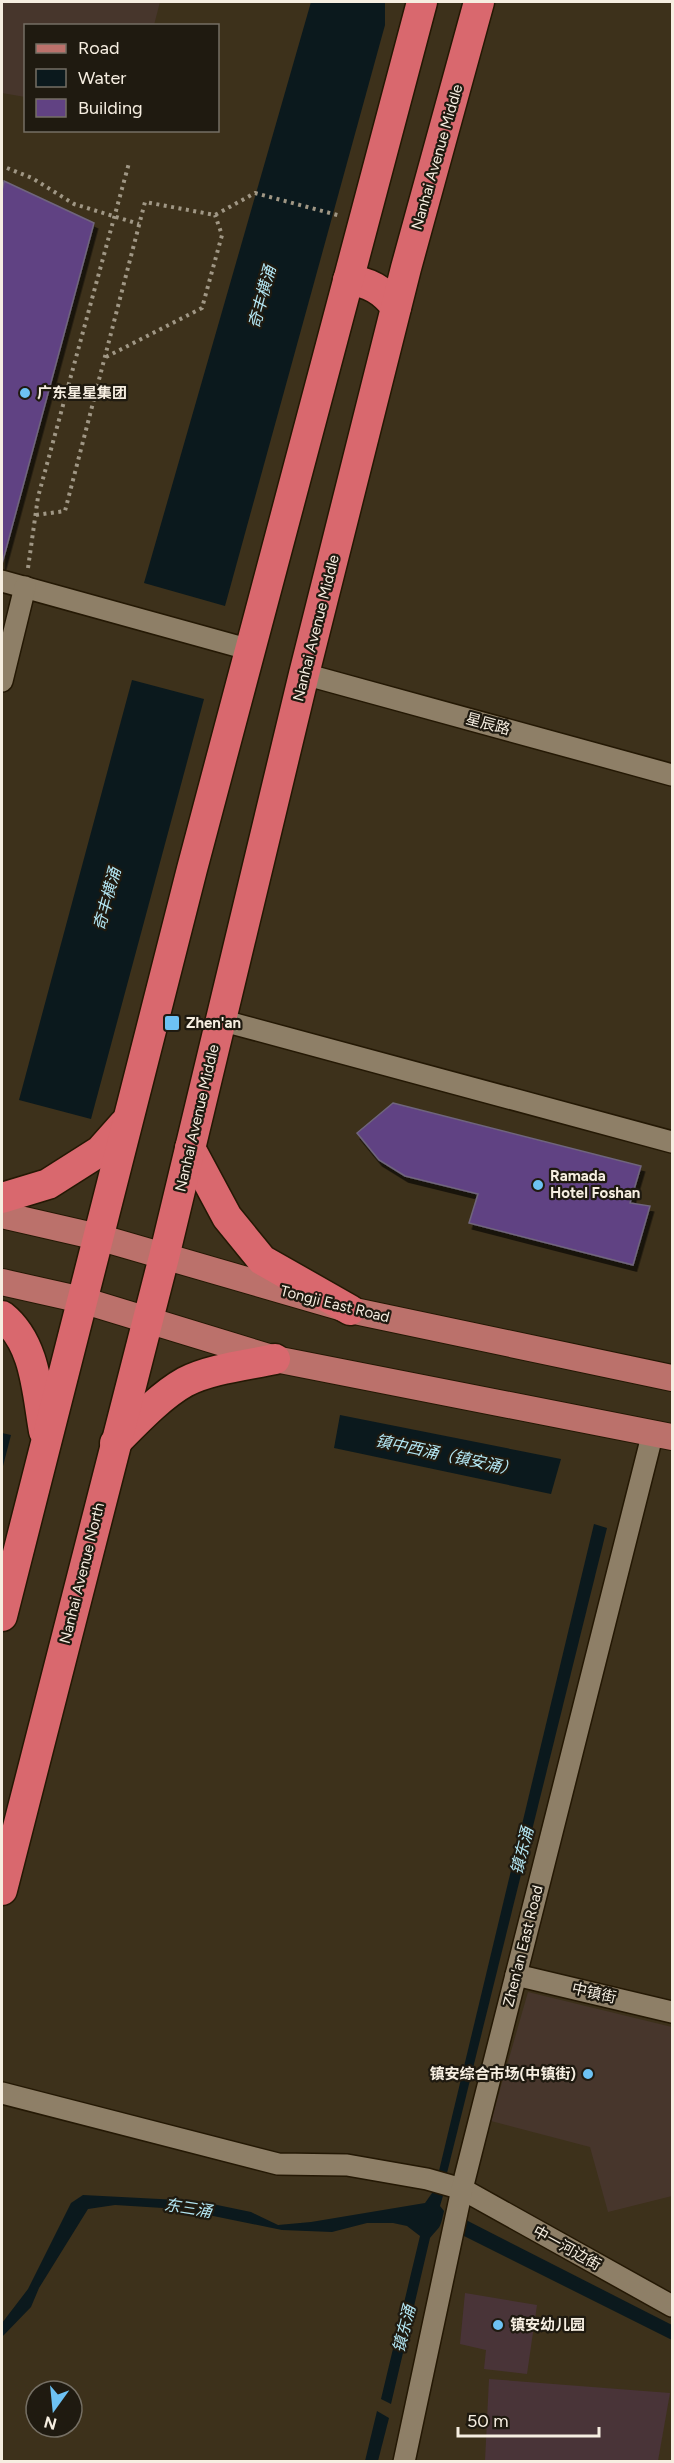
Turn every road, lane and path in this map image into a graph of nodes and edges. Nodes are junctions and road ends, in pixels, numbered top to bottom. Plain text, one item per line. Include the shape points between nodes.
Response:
1 (413, 2) edge
2 (422, 2) edge
3 (479, 2) edge
4 (498, 2) edge
5 (413, 37) junction
6 (466, 54) junction
7 (129, 163) dead end
8 (7, 168) dead end
9 (327, 213) dead end
10 (214, 215) junction
11 (114, 216) junction
12 (140, 224) junction
13 (348, 280) junction
14 (396, 307) junction
15 (105, 358) junction
16 (36, 515) junction
17 (2, 580) edge
18 (25, 586) junction
19 (2, 591) edge
20 (251, 650) junction
21 (304, 674) junction
22 (2, 681) edge
23 (672, 775) edge
24 (220, 1020) junction
25 (128, 1119) junction
26 (672, 1142) edge
27 (190, 1148) junction
28 (2, 1198) edge
29 (2, 1215) edge
30 (98, 1237) junction
31 (164, 1257) junction
32 (2, 1282) edge
33 (82, 1300) junction
34 (350, 1310) junction
35 (2, 1316) edge
36 (147, 1321) junction
37 (275, 1359) junction
38 (671, 1372) edge
39 (663, 1435) edge
40 (46, 1443) junction
41 (115, 1443) junction
42 (2, 1617) edge
43 (2, 1890) edge
44 (516, 1975) junction
45 (672, 2012) edge
46 (2, 2092) edge
47 (462, 2189) junction
48 (672, 2306) edge
49 (404, 2462) edge

1 - 5 highway
2 - 5 highway
3 - 6 highway, Nanhai Avenue Middle
4 - 6 highway
5 - 13 highway
6 - 14 highway, Nanhai Avenue Middle
7 - 11 path
8 - 11 path via 32,178 74,204
9 - 10 path via 255,193
10 - 12 path via 145,202
10 - 15 path via 222,235 202,308
11 - 12 path
11 - 16 path
12 - 15 path
13 - 14 highway via 362,281 385,292
13 - 20 highway
14 - 21 highway, Nanhai Avenue Middle
15 - 16 path via 65,511
16 - 18 path
17 - 18 street
18 - 19 street
18 - 20 street
18 - 22 street
20 - 25 highway
21 - 23 street, 星辰路
21 - 24 highway, Nanhai Avenue Middle
24 - 26 street
24 - 27 highway, Nanhai Avenue Middle
25 - 28 highway via 92,1157 48,1184
25 - 30 highway
27 - 31 highway, Nanhai Avenue Middle
27 - 34 highway via 227,1217 262,1260
29 - 30 main road, Tongji East Road
30 - 31 main road, Tongji East Road
30 - 33 highway
31 - 34 main road, Tongji East Road
31 - 36 highway, Nanhai Avenue North
32 - 33 main road
33 - 36 main road
33 - 40 highway
34 - 38 main road, Tongji East Road
35 - 40 highway via 11,1324 32,1361
36 - 37 main road
36 - 41 highway, Nanhai Avenue North
37 - 39 main road
37 - 41 highway via 185,1382
39 - 44 street, Zhen'an East Road
40 - 42 highway
41 - 43 highway, Nanhai Avenue North
44 - 45 street, 中镇街
44 - 47 street, Zhen'an East Road
46 - 47 street, 中一河边街 via 278,2164 347,2165
47 - 48 street, 中一河边街
47 - 49 street, Zhen'an East Road

